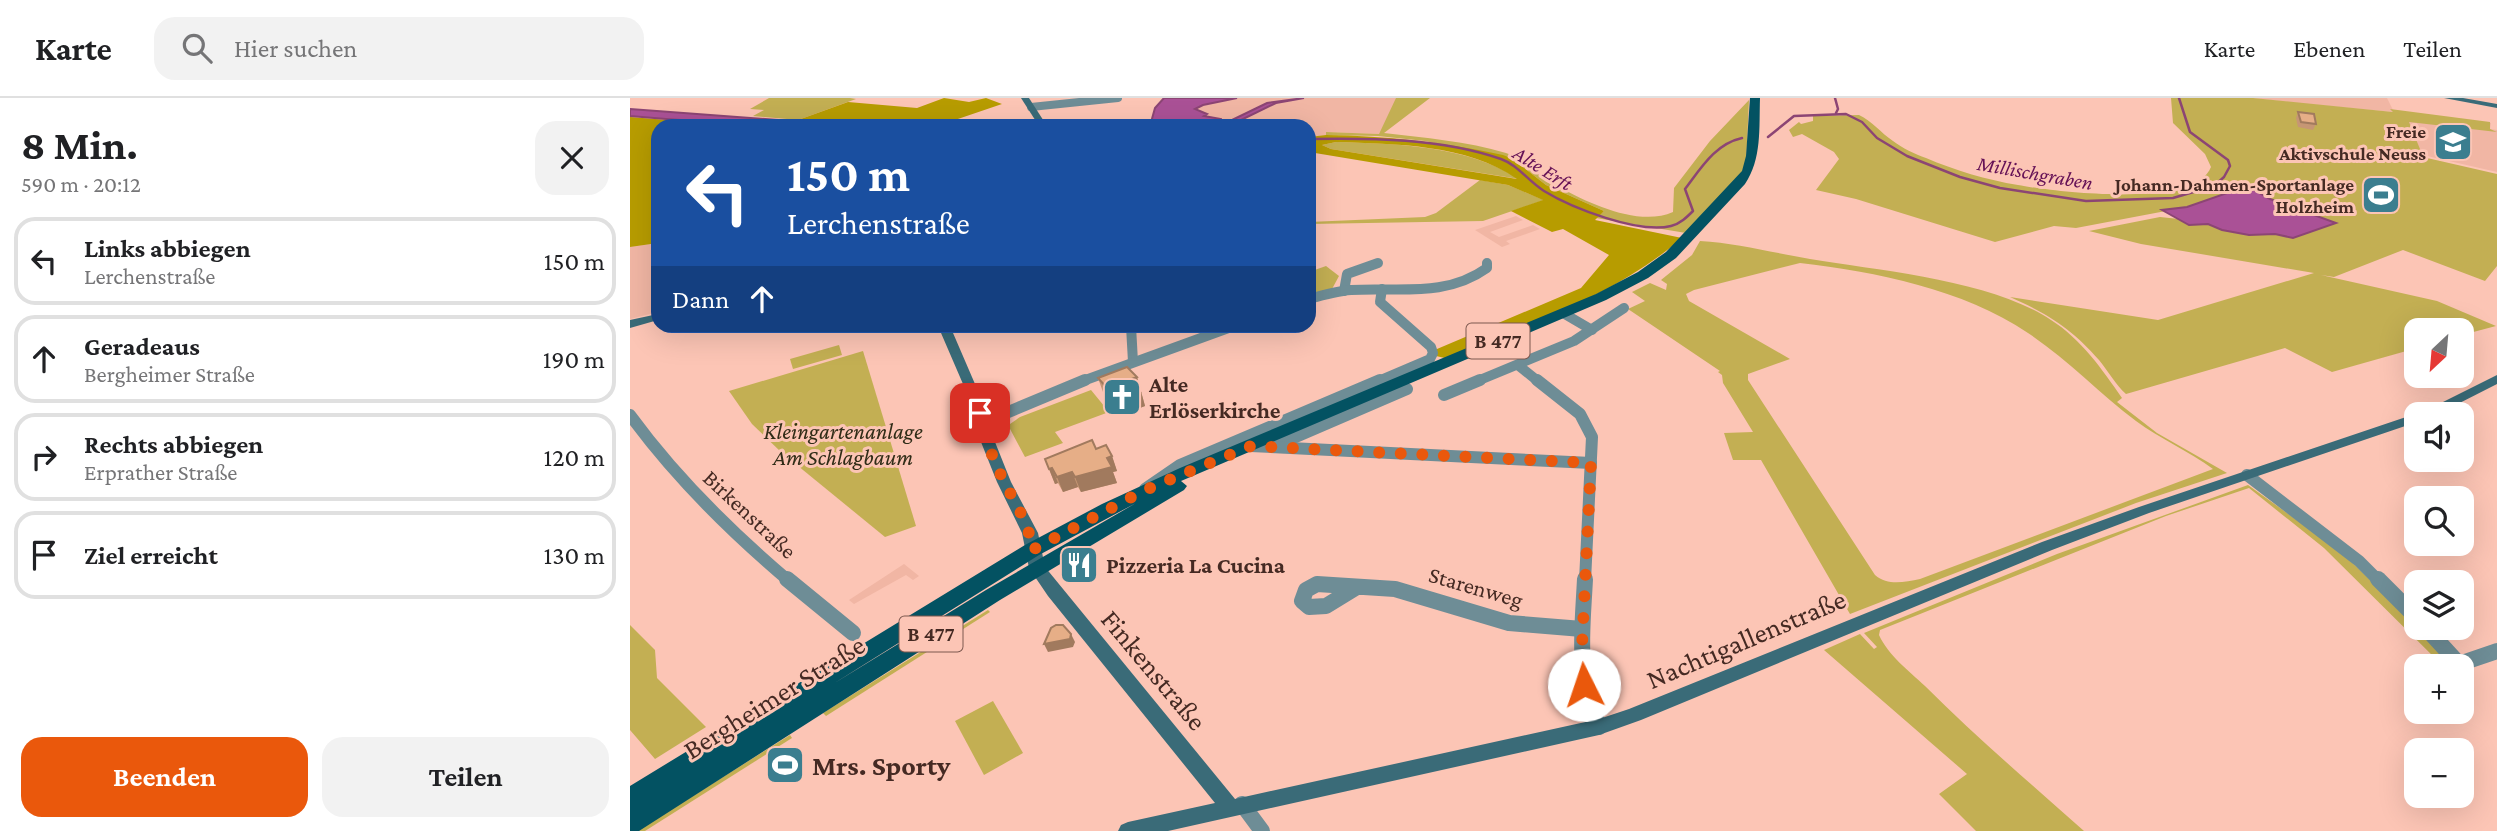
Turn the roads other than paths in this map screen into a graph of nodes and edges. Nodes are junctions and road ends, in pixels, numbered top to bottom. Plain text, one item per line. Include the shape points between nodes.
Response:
1 (1025, 98) edge
2 (1118, 98) edge
3 (1755, 98) edge
4 (2448, 98) edge
5 (2497, 106) edge
6 (1031, 107) junction
7 (1039, 119) edge
8 (1378, 263) dead end
9 (1487, 263) dead end
10 (1382, 289) junction
11 (1344, 291) junction
12 (1316, 297) edge
13 (1624, 308) dead end
14 (1563, 313) junction
15 (651, 319) edge
16 (630, 324) edge
17 (1592, 330) junction
18 (947, 333) edge
19 (1131, 333) edge
20 (1214, 333) edge
21 (1133, 362) junction
22 (1518, 365) junction
23 (2497, 379) edge
24 (1407, 389) dead end
25 (1444, 395) dead end
26 (2451, 402) edge
27 (630, 415) edge
28 (2404, 422) edge
29 (982, 423) junction
30 (1273, 447) junction
31 (1245, 448) junction
32 (1591, 463) junction
33 (2247, 475) junction
34 (1145, 490) junction
35 (1035, 559) junction
36 (1357, 587) dead end
37 (2404, 604) edge
38 (1583, 629) junction
39 (853, 633) dead end
40 (2437, 640) edge
41 (2497, 651) edge
42 (1599, 727) junction
43 (630, 799) edge
44 (1236, 805) junction
45 (630, 823) edge
46 (1128, 831) edge
47 (1262, 831) edge

1 - 6 main road
2 - 6 street
3 - 14 main road, Bergheimer Straße / B 477 via 1752,156 1741,182 1665,260 1622,287
4 - 5 main road
6 - 7 main road
8 - 11 street via 1347,274
9 - 10 street via 1478,275 1451,286
10 - 11 street
10 - 34 street, Bergheimer Straße via 1382,305 1431,347 1432,356 1424,363 1180,465
11 - 12 street
13 - 17 street
14 - 17 street
14 - 31 main road, Bergheimer Straße / B 477
15 - 16 main road
17 - 22 street
18 - 29 main road, Finkenstraße
19 - 21 street
20 - 21 street
21 - 29 street
22 - 25 street
22 - 32 street via 1585,421 1591,437
23 - 26 main road
24 - 30 street
27 - 39 street, Birkenstraße via 715,512
28 - 33 main road, Nachtigallenstraße
29 - 35 main road, Finkenstraße via 1030,533
30 - 31 street
30 - 32 street
31 - 34 main road, Bergheimer Straße / B 477
31 - 35 main road, Bergheimer Straße / B 477
32 - 38 street
33 - 37 street via 2345,549
33 - 42 main road, Nachtigallenstraße via 2047,546
34 - 35 main road, Bergheimer Straße / B 477
35 - 43 main road, Bergheimer Straße / B 477
35 - 44 main road, Finkenstraße via 1054,592
35 - 45 main road, Bergheimer Straße / B 477
36 - 38 street, Starenweg via 1414,592 1509,623
38 - 42 street via 1582,674
40 - 41 street via 2459,664
42 - 44 main road, Nachtigallenstraße
44 - 46 main road, Nachtigallenstraße
44 - 47 street, Finkenstraße

